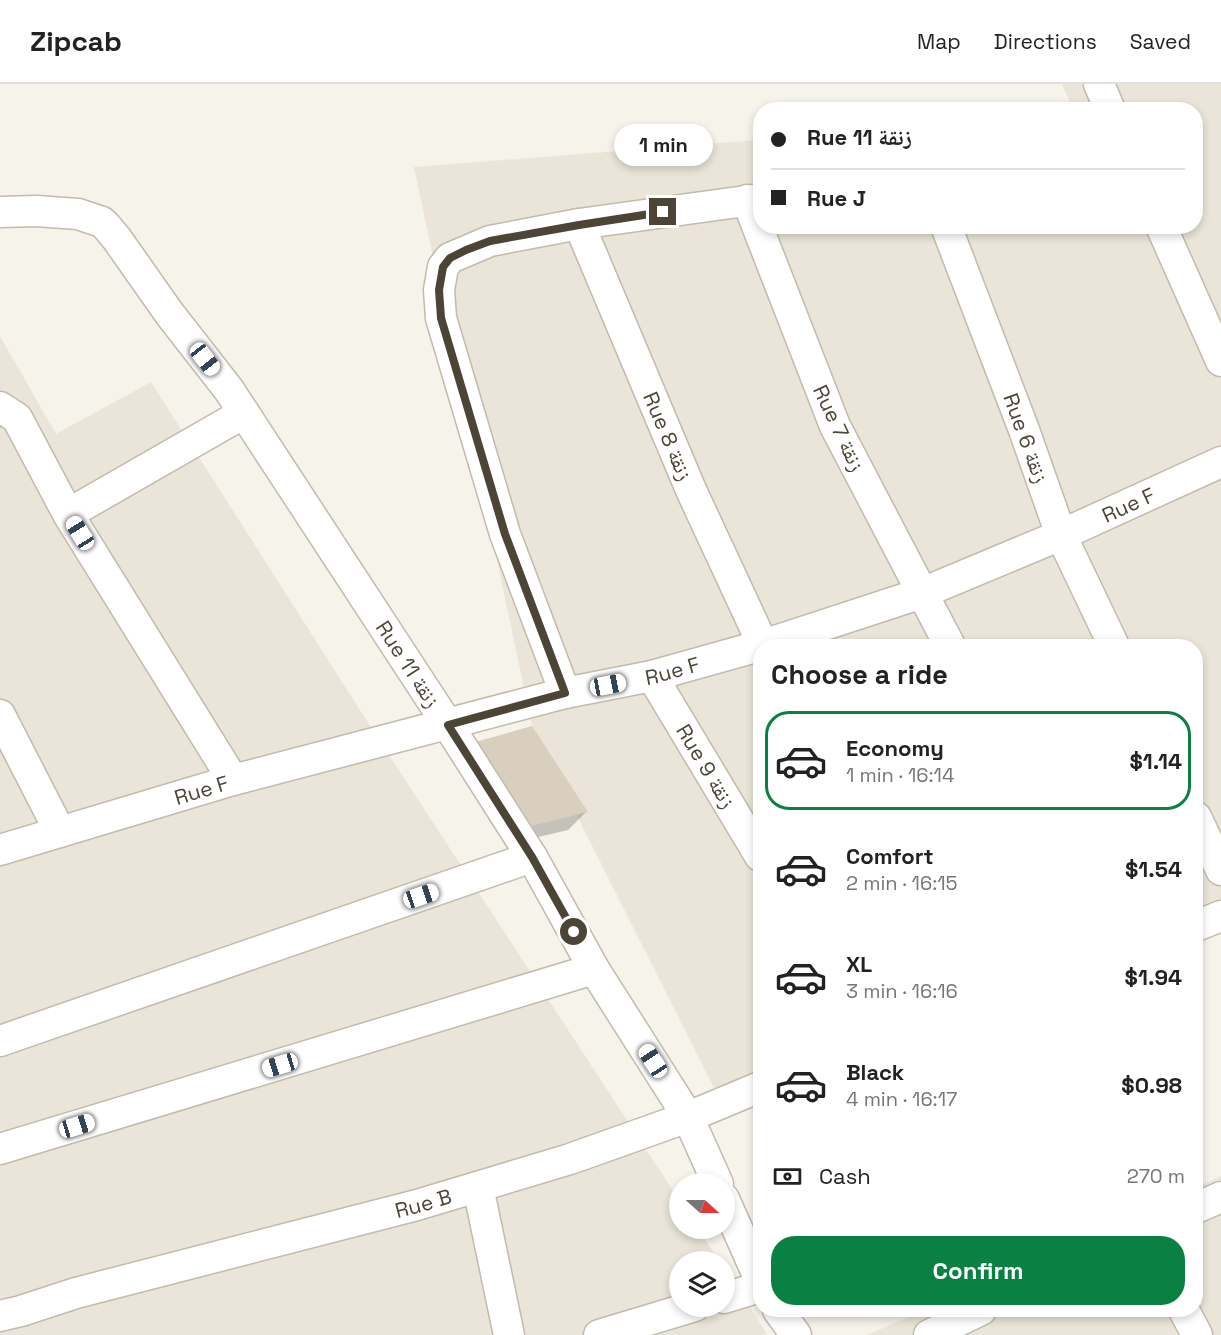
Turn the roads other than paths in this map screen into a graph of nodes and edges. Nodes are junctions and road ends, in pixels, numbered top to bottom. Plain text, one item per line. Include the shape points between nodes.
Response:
1 (753, 199) edge
2 (0, 212) edge
3 (579, 225) junction
4 (766, 234) edge
5 (949, 234) edge
6 (1165, 234) edge
7 (1218, 347) edge
8 (0, 407) edge
9 (244, 413) junction
10 (1221, 462) edge
11 (68, 514) junction
12 (1061, 535) junction
13 (922, 593) junction
14 (760, 639) edge
15 (803, 639) edge
16 (946, 639) edge
17 (1111, 639) edge
18 (753, 648) edge
19 (652, 676) junction
20 (565, 693) junction
21 (0, 716) edge
22 (448, 725) junction
23 (233, 780) junction
24 (60, 832) junction
25 (1203, 832) edge
26 (753, 844) edge
27 (0, 850) edge
28 (532, 857) junction
29 (1221, 870) edge
30 (1221, 916) edge
31 (1203, 923) edge
32 (594, 969) junction
33 (0, 1041) edge
34 (753, 1090) edge
35 (688, 1117) junction
36 (0, 1149) edge
37 (713, 1173) edge
38 (478, 1187) junction
39 (1221, 1197) edge
40 (1203, 1205) edge
41 (735, 1223) edge
42 (753, 1264) edge
43 (753, 1289) edge
44 (735, 1295) edge
45 (669, 1314) edge
46 (0, 1316) edge
47 (783, 1317) edge
48 (966, 1317) edge
49 (1188, 1317) edge
50 (509, 1335) edge
51 (599, 1335) edge
52 (796, 1335) edge
53 (928, 1335) edge
54 (1197, 1335) edge

1 - 3 street
2 - 9 street, Rue 11 زنقة via 78,214 102,222
3 - 14 street, Rue 8 زنقة via 691,490
3 - 20 street via 490,241 450,258 443,267 439,290 441,318 505,534
4 - 13 street, Rue 7 زنقة via 835,426
5 - 12 street, Rue 6 زنقة
6 - 7 street
8 - 11 street via 17,418
9 - 11 street
9 - 22 street, Rue 11 زنقة
10 - 12 street, Rue F
11 - 23 street
12 - 13 street, Rue F
12 - 17 street, Rue 6 زنقة
13 - 15 street, Rue F
13 - 16 street, Rue 7 زنقة
18 - 19 street, Rue F
19 - 20 street, Rue F
19 - 26 street, Rue 9 زنقة
20 - 22 street, Rue F
21 - 24 street
22 - 23 street, Rue F
22 - 28 street, Rue 11 زنقة
23 - 24 street, Rue F
24 - 27 street, Rue F
25 - 29 street
28 - 32 street, Rue 11 زنقة
28 - 33 street
30 - 31 street
32 - 35 street, Rue 11 زنقة
32 - 36 street
34 - 35 street, Rue B
35 - 37 street, Rue 11 زنقة
35 - 38 street, Rue B
38 - 46 street, Rue B
38 - 50 street
39 - 40 street
41 - 42 street
43 - 44 street
45 - 51 street
47 - 52 street
48 - 53 street
49 - 54 street

